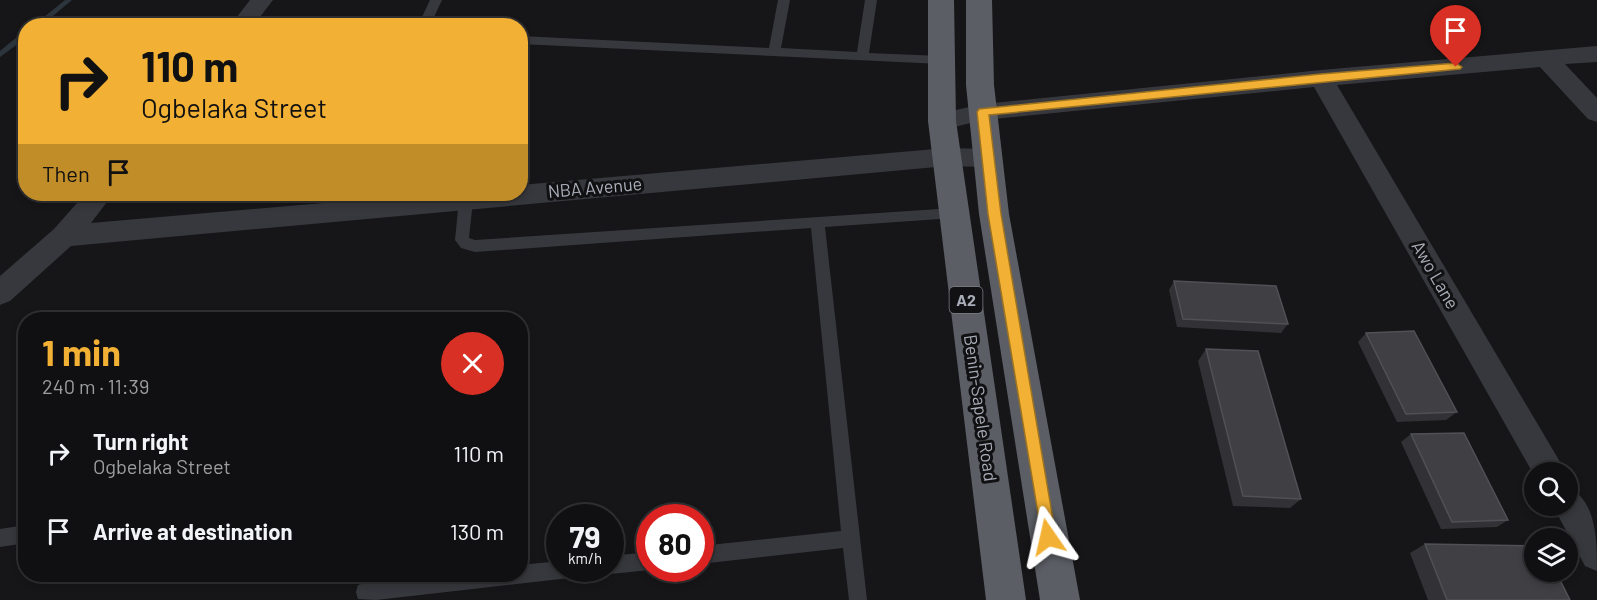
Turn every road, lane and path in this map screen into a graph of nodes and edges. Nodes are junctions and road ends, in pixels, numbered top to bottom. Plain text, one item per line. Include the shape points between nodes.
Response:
1 (262, 0) edge
2 (436, 0) edge
3 (784, 0) edge
4 (871, 0) edge
5 (941, 0) edge
6 (979, 0) edge
7 (247, 18) edge
8 (429, 18) edge
9 (528, 40) edge
10 (774, 52) junction
11 (1597, 54) edge
12 (862, 56) junction
13 (1546, 59) junction
14 (941, 60) junction
15 (1321, 78) junction
16 (983, 112) junction
17 (1597, 113) edge
18 (942, 121) junction
19 (947, 157) junction
20 (988, 158) junction
21 (528, 194) edge
22 (94, 201) edge
23 (455, 201) edge
24 (466, 201) edge
25 (954, 213) junction
26 (818, 224) junction
27 (64, 236) junction
28 (0, 293) edge
29 (1544, 462) edge
30 (1575, 516) edge
31 (18, 535) edge
32 (0, 538) edge
33 (851, 539) junction
34 (714, 554) edge
35 (1597, 554) edge
36 (546, 572) edge
37 (528, 574) edge
38 (454, 582) edge
39 (365, 592) dead end
40 (858, 600) edge
41 (1005, 600) edge
42 (1060, 600) edge

1 - 7 street
2 - 8 lane
3 - 10 lane
4 - 12 lane
5 - 14 highway, Benin-Sapele Road / A2
6 - 16 highway, A2
9 - 10 lane
10 - 12 lane
11 - 13 street
12 - 14 lane
13 - 15 street
13 - 17 street
14 - 18 highway, Benin-Sapele Road / A2
15 - 16 street
15 - 29 street, Awo Lane
16 - 18 street
16 - 20 highway, A2
18 - 19 highway, Benin-Sapele Road / A2
19 - 20 street, NBA Avenue
19 - 21 street, NBA Avenue
19 - 25 highway, Benin-Sapele Road / A2
20 - 42 highway, A2 via 1016,350
22 - 27 street
23 - 27 street, NBA Avenue
24 - 26 lane via 462,240 475,246
25 - 26 lane
25 - 41 highway, Benin-Sapele Road / A2
26 - 33 lane
27 - 28 street
30 - 35 street
31 - 32 lane
33 - 34 lane
33 - 40 lane
36 - 37 lane
38 - 39 lane

